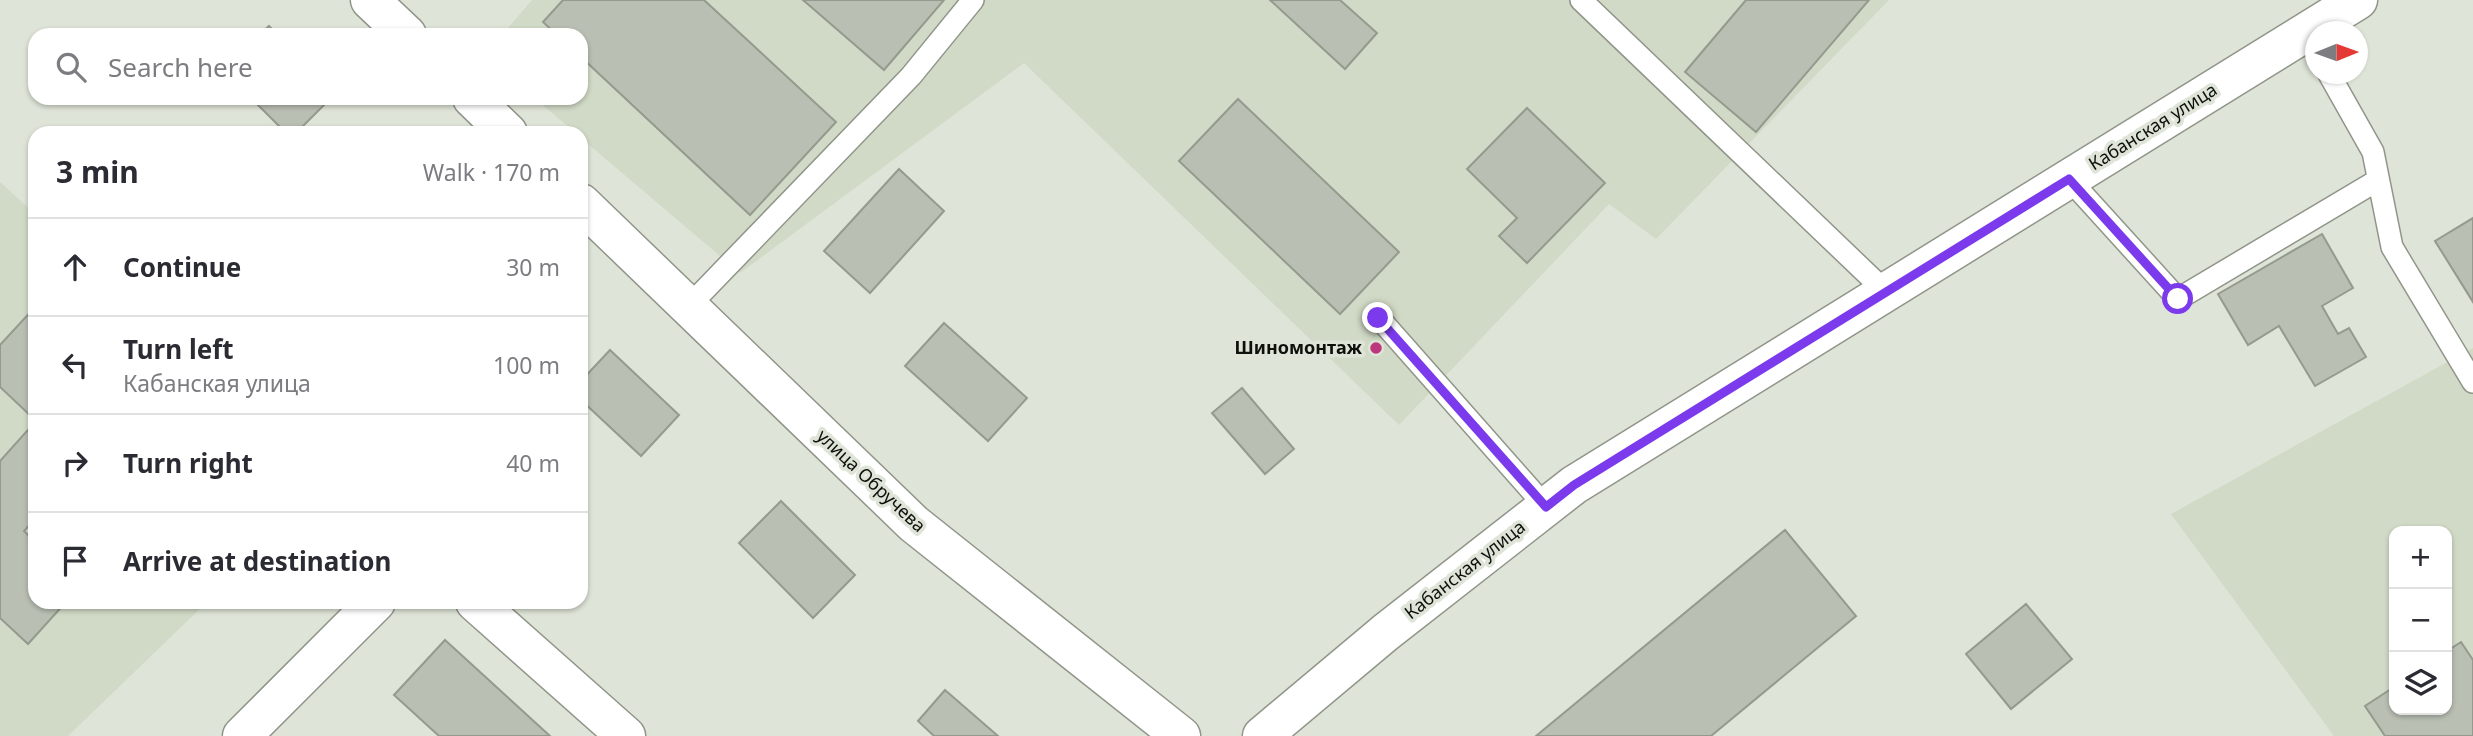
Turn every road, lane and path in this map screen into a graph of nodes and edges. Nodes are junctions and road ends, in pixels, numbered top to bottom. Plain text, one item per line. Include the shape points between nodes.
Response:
1 (370, 0) edge
2 (972, 0) edge
3 (1581, 0) edge
4 (2358, 0) edge
5 (2333, 21) edge
6 (400, 28) edge
7 (2305, 43) edge
8 (2335, 84) edge
9 (479, 105) edge
10 (501, 126) edge
11 (2069, 179) junction
12 (2378, 180) junction
13 (588, 210) edge
14 (1886, 292) junction
15 (688, 307) junction
16 (1378, 318) dead end
17 (2473, 382) edge
18 (1546, 507) junction
19 (369, 609) edge
20 (483, 609) edge
21 (243, 736) edge
22 (626, 736) edge
23 (1181, 736) edge
24 (1262, 736) edge

1 - 6 main road
2 - 15 lane via 911,76
3 - 14 lane
4 - 5 main road, Кабанская улица
7 - 11 main road, Кабанская улица
8 - 12 lane via 2373,152
9 - 10 main road
11 - 12 lane via 2178,299
11 - 14 main road, Кабанская улица
12 - 17 lane via 2392,247
13 - 15 main road, улица Обручева
14 - 18 main road, Кабанская улица via 1574,485
15 - 23 main road, улица Обручева via 914,524
16 - 18 lane
18 - 24 main road, Кабанская улица
19 - 21 main road
20 - 22 main road

